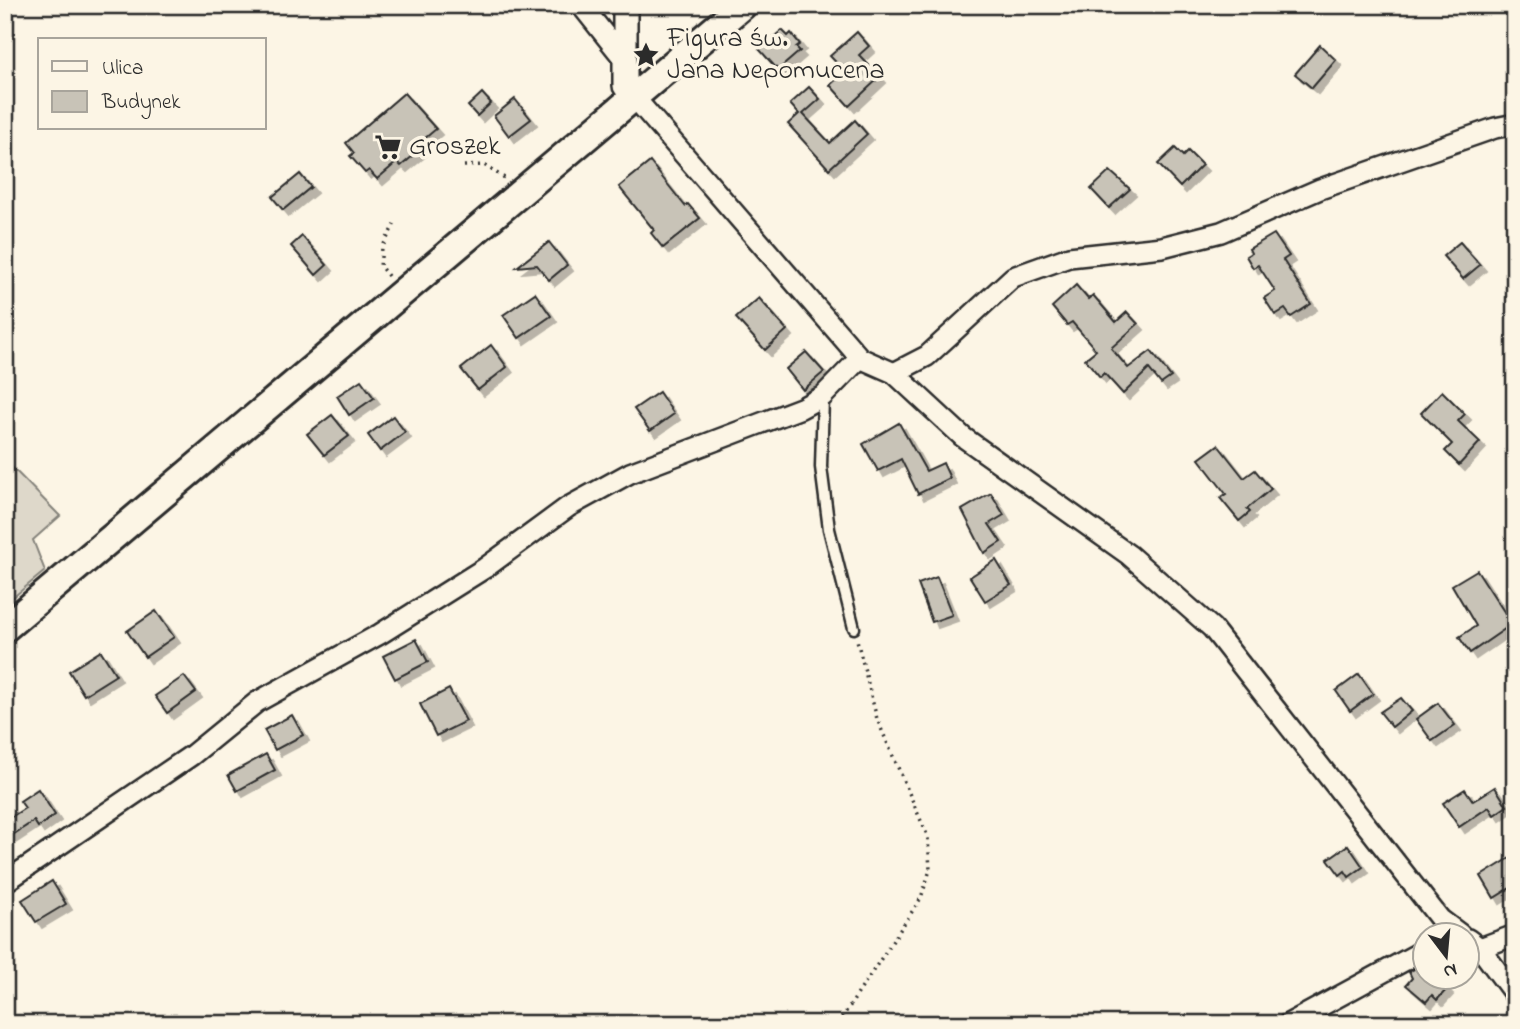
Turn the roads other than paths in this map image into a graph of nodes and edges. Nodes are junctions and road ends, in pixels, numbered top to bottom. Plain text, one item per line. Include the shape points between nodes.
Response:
1 (581, 5) edge
2 (625, 5) edge
3 (743, 5) edge
4 (624, 59) junction
5 (634, 97) junction
6 (1515, 124) edge
7 (860, 358) junction
8 (894, 373) junction
9 (822, 396) junction
10 (5, 628) edge
11 (854, 628) road end
12 (5, 882) edge
13 (1441, 920) edge
14 (1515, 935) edge
15 (1482, 937) edge
16 (1412, 957) edge
17 (1482, 959) edge
18 (1515, 995) edge
19 (1287, 1024) edge

1 - 4 street
2 - 4 street
3 - 5 main road
4 - 5 street via 625,86
5 - 7 street
5 - 10 main road
6 - 8 street via 1320,189 1221,232 1162,247 1069,257 1013,278 927,356
7 - 8 street
7 - 9 street
8 - 13 street via 963,438 1129,555 1212,628
9 - 11 lane via 821,467 829,529
9 - 12 street via 630,473 568,507 474,575 380,634 257,702 192,755
14 - 15 street
16 - 19 street
17 - 18 street

